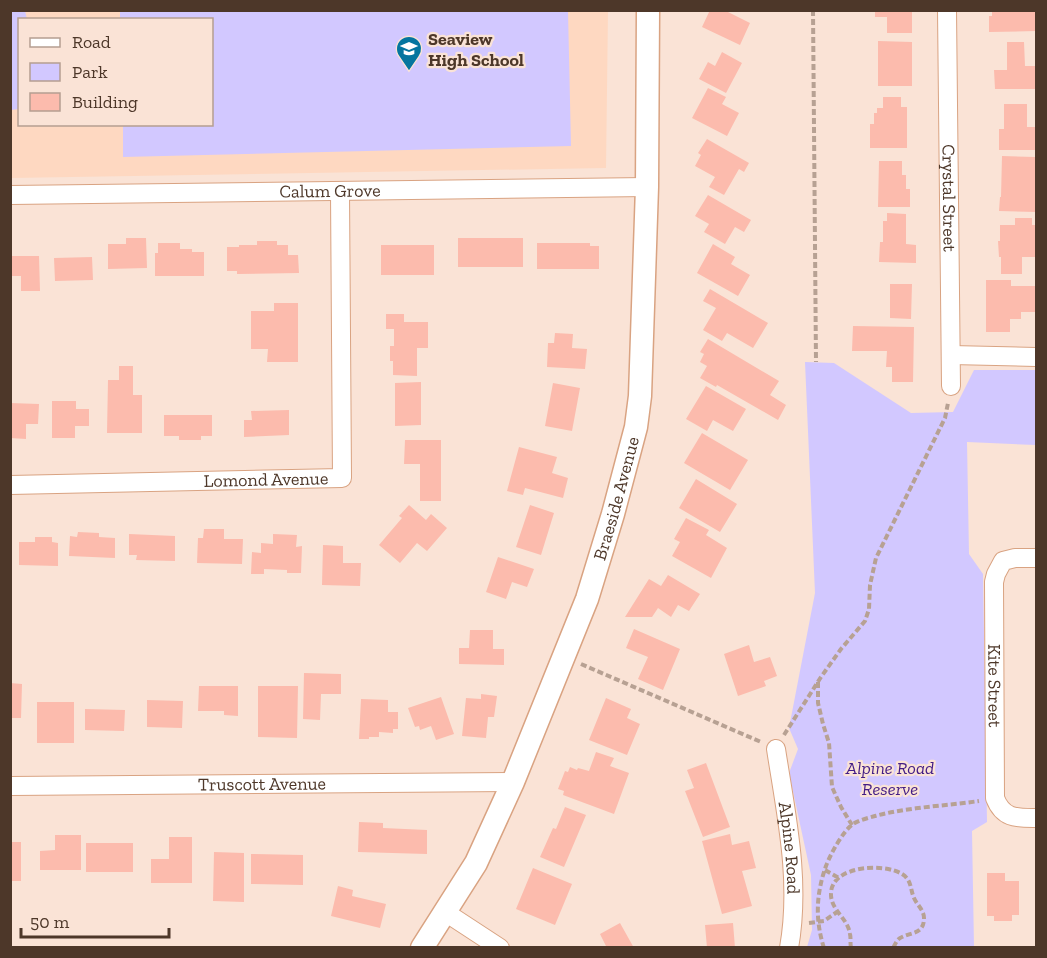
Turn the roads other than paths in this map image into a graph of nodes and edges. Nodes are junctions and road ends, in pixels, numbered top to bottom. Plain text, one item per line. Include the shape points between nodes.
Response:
1 (648, 10) edge
2 (947, 10) edge
3 (647, 188) junction
4 (340, 192) junction
5 (10, 195) edge
6 (951, 355) junction
7 (1036, 357) edge
8 (951, 386) road end
9 (10, 485) edge
10 (1036, 558) edge
11 (776, 749) road end
12 (513, 782) junction
13 (10, 786) edge
14 (1036, 818) edge
15 (445, 912) junction
16 (422, 948) edge
17 (500, 948) edge
18 (789, 948) edge

1 - 3 street, Braeside Avenue
2 - 6 street, Crystal Street
3 - 4 street, Calum Grove
3 - 12 street, Braeside Avenue via 636,427 587,598
4 - 5 street, Calum Grove
4 - 9 street, Lomond Avenue via 342,478
6 - 7 street
6 - 8 street, Crystal Street
10 - 14 street, Kite Street via 1003,561 993,582 995,798 1009,815
11 - 18 street, Alpine Road via 792,856 794,900
12 - 13 street, Truscott Avenue
12 - 15 street, Braeside Avenue via 476,863
15 - 16 street, Braeside Avenue
15 - 17 street

